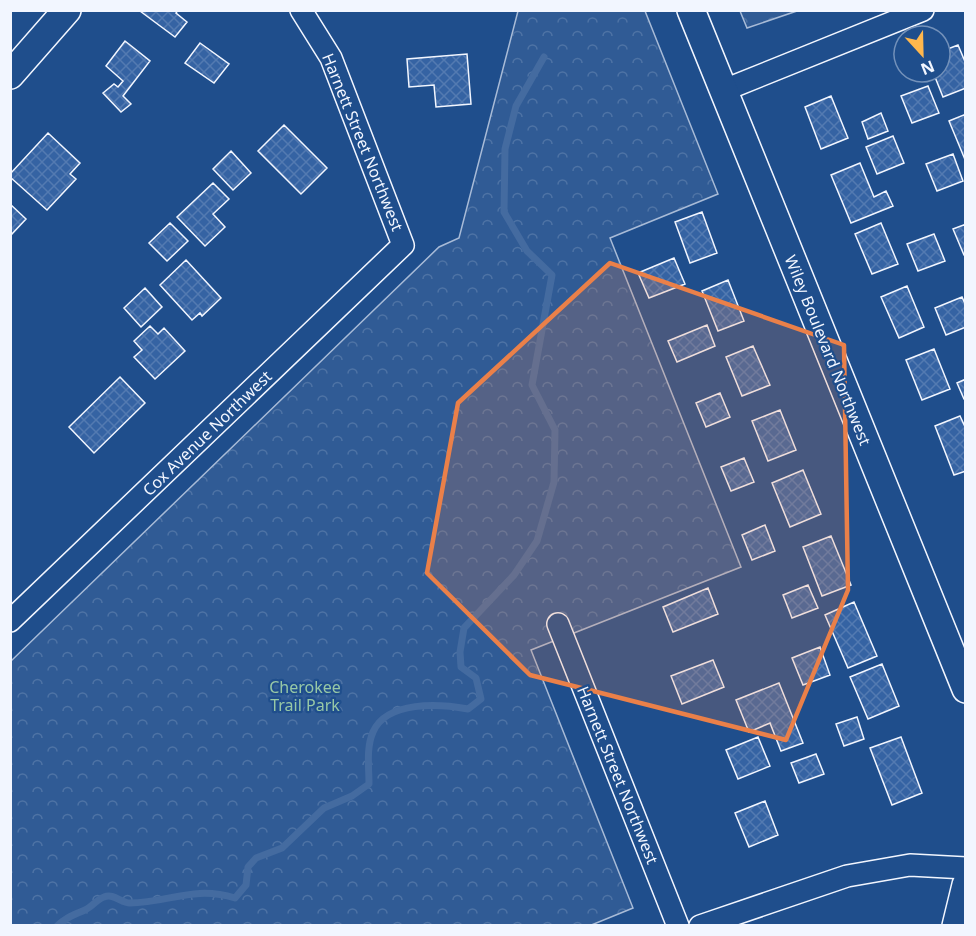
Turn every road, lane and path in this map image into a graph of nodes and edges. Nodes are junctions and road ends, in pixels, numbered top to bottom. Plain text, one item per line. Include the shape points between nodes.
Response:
1 (67, 10) edge
2 (301, 10) edge
3 (691, 10) edge
4 (923, 10) edge
5 (10, 75) edge
6 (722, 91) junction
7 (403, 245) joint
8 (10, 621) edge
9 (558, 624) dead end
10 (963, 674) edge
11 (966, 868) edge
12 (966, 885) edge
13 (678, 926) edge
14 (700, 926) edge
15 (956, 926) edge

1 - 5 street
2 - 7 street, Harnett Street Northwest via 331,58
3 - 6 street, Wiley Boulevard Northwest
4 - 6 street
6 - 10 street, Wiley Boulevard Northwest
7 - 8 street, Cox Avenue Northwest
9 - 13 street, Harnett Street Northwest
11 - 14 street via 910,865 847,876
12 - 15 street

